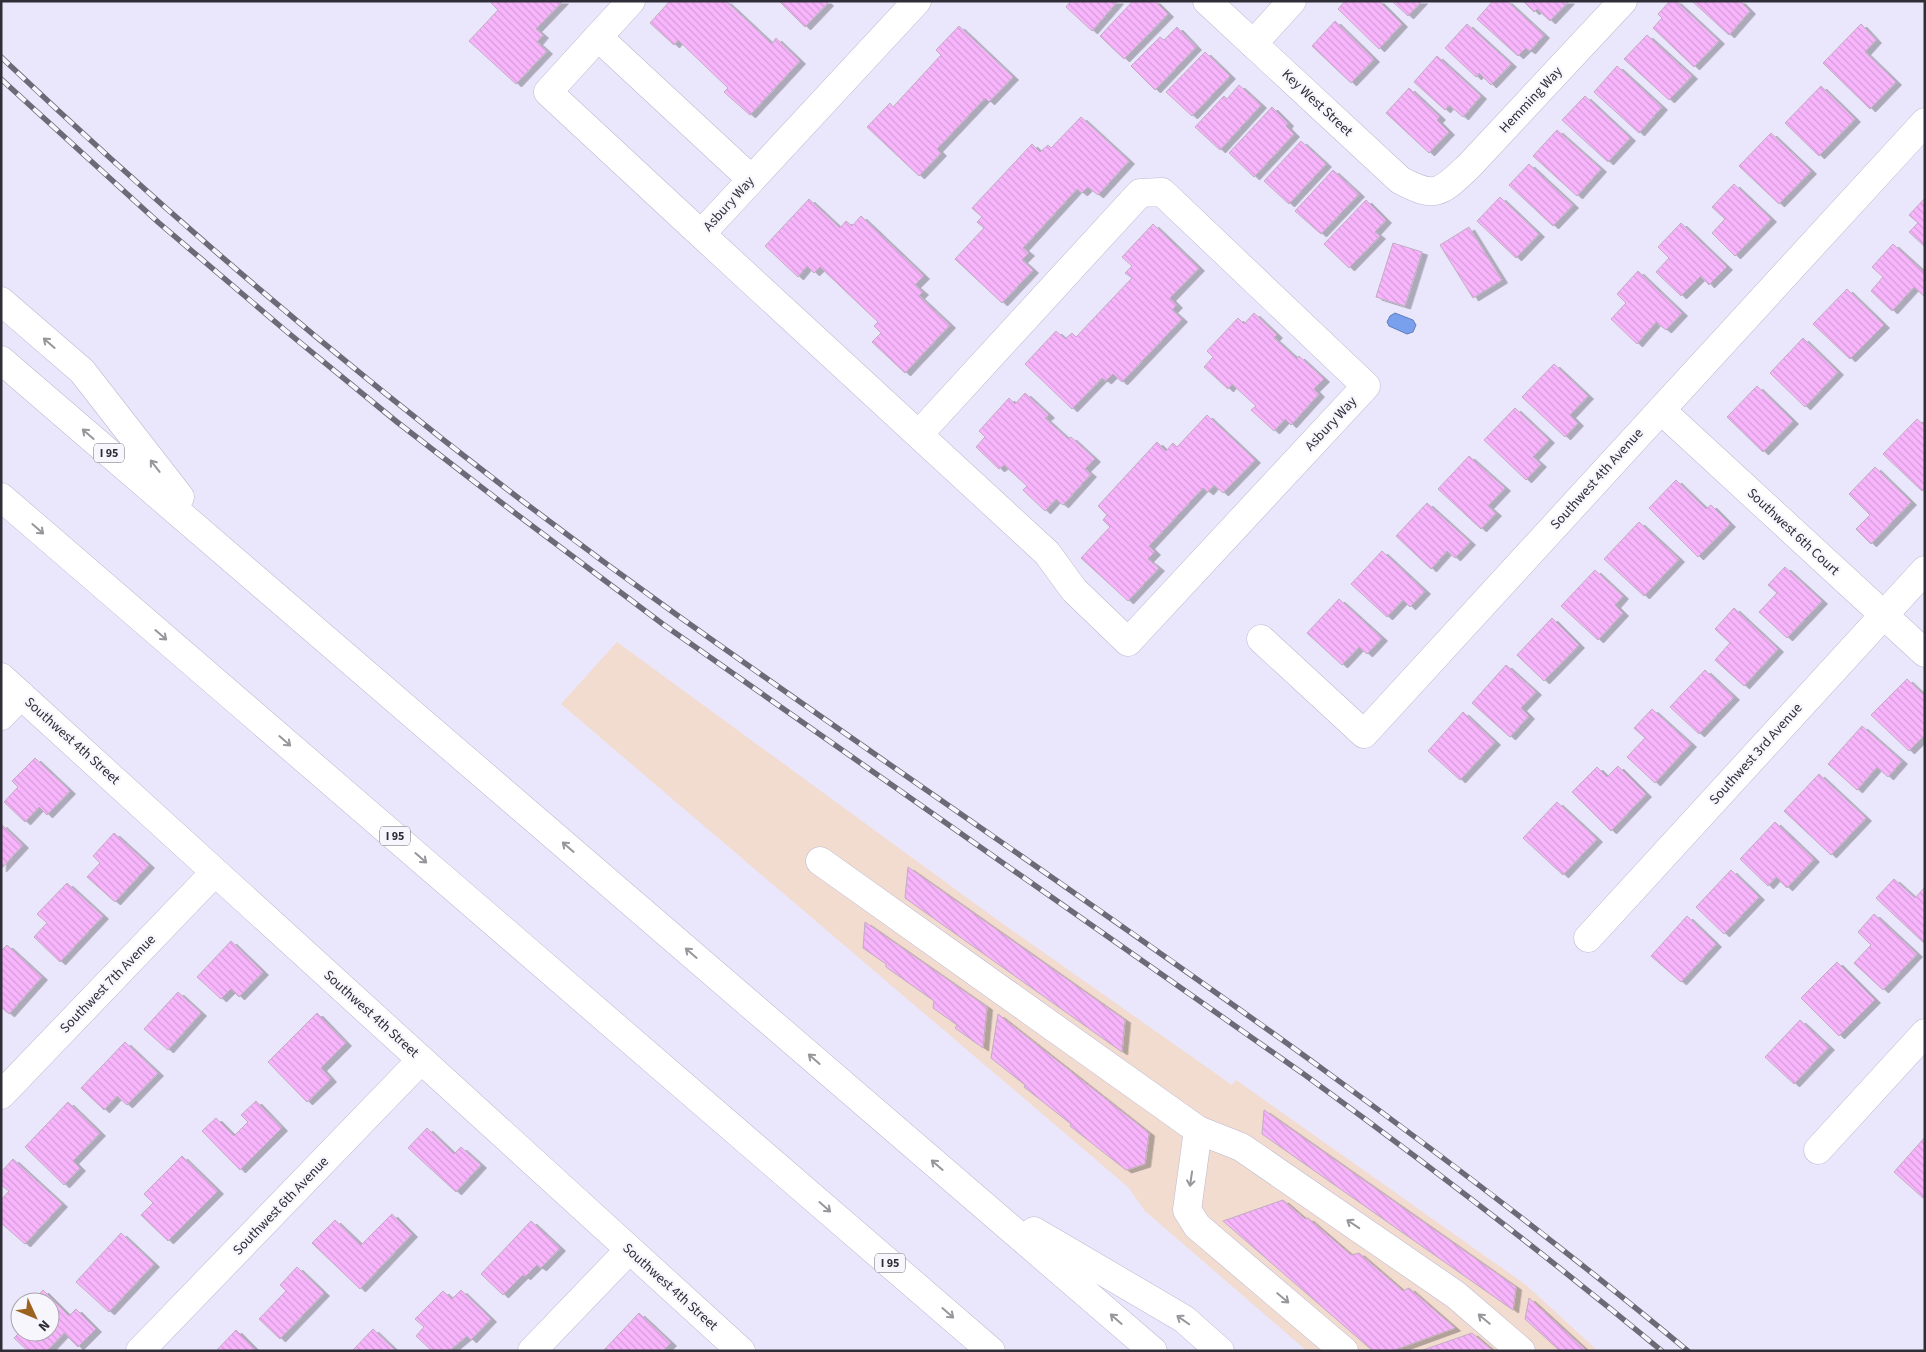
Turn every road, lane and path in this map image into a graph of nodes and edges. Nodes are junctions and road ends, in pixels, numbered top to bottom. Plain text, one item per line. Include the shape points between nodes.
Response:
1 (631, 1) edge
2 (917, 1) edge
3 (1207, 1) edge
4 (1292, 1) edge
5 (1623, 1) edge
6 (598, 37) junction
7 (1253, 44) junction
8 (1925, 122) edge
9 (751, 180) junction
10 (1433, 192) joint
11 (701, 234) junction
12 (1, 301) edge
13 (1, 360) edge
14 (1661, 410) junction
15 (919, 434) junction
16 (1, 497) edge
17 (218, 546) junction
18 (1925, 570) edge
19 (1883, 615) junction
20 (1261, 639) dead end
21 (1925, 653) edge
22 (1, 677) edge
23 (21, 695) junction
24 (1, 716) edge
25 (820, 861) dead end
26 (215, 872) junction
27 (1588, 938) dead end
28 (1925, 1033) edge
29 (421, 1060) junction
30 (1, 1095) edge
31 (1198, 1130) junction
32 (1818, 1150) dead end
33 (974, 1197) junction
34 (629, 1250) junction
35 (140, 1351) edge
36 (532, 1351) edge
37 (741, 1351) edge
38 (991, 1351) edge
39 (1153, 1351) edge
40 (1220, 1351) edge
41 (1344, 1351) edge
42 (1521, 1351) edge

1 - 6 main road
2 - 9 main road, Asbury Way
3 - 7 main road, Key West Street
4 - 7 main road
5 - 10 main road, Hemming Way via 1470,166 1446,188
6 - 9 main road
6 - 11 main road via 548,92
7 - 10 main road, Key West Street via 1400,180 1418,190
8 - 14 main road, Southwest 4th Avenue
9 - 11 main road, Asbury Way
11 - 15 main road, Asbury Way
17 -> 12 main road via 82,371
17 -> 13 main road, I 95
14 - 19 main road, Southwest 6th Court
14 - 20 main road, Southwest 4th Avenue via 1364,734
15 - 15 main road, Asbury Way via 1140,193 1162,192 1366,386 1128,642 1074,590 1047,553
16 -> 38 main road, I 95
33 -> 17 main road, I 95
18 - 19 main road, Southwest 3rd Avenue
19 - 21 main road, Southwest 6th Court
19 - 27 main road, Southwest 3rd Avenue
22 - 23 main road, Southwest 4th Street
23 - 24 main road
23 - 26 main road, Southwest 4th Street
25 - 31 main road
26 - 29 main road, Southwest 4th Street
26 - 30 main road, Southwest 7th Avenue
28 - 32 main road
29 - 34 main road, Southwest 4th Street
29 - 35 main road, Southwest 6th Avenue
31 -> 41 main road via 1187,1210 1197,1226
42 -> 31 main road via 1456,1295 1241,1147
39 -> 33 main road, I 95
40 -> 33 main road via 1184,1319
34 - 36 main road
34 - 37 main road, Southwest 4th Street

